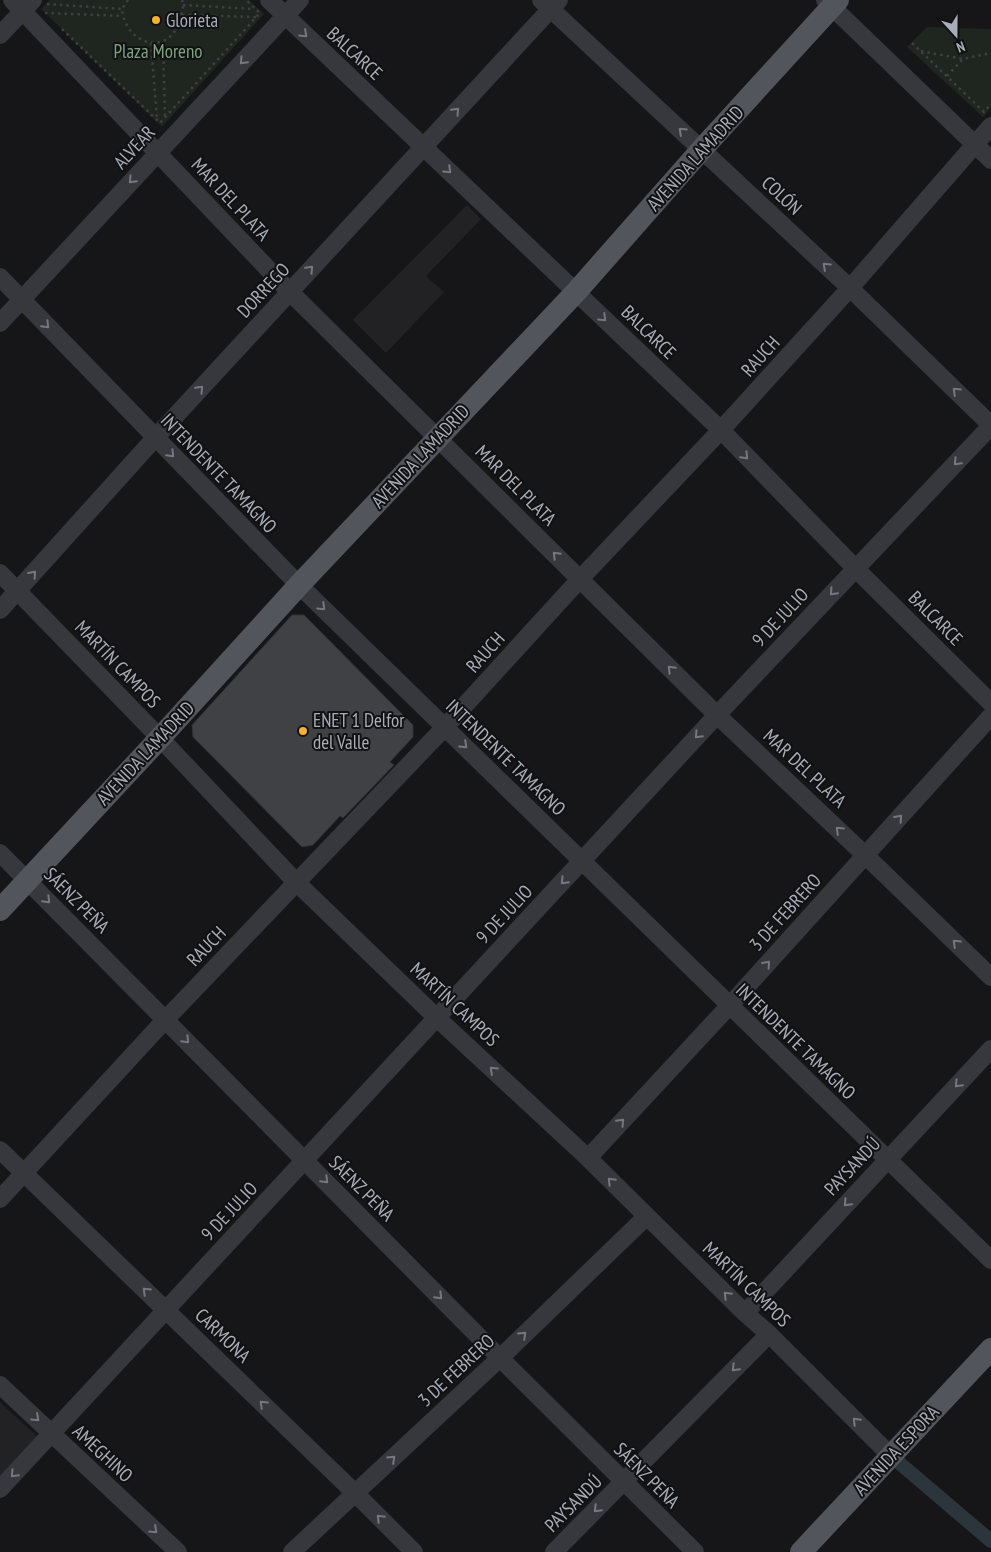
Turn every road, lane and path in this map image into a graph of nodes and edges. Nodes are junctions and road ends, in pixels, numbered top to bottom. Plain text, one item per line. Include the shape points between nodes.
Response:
1 (50, 0) edge
2 (128, 0) edge
3 (182, 0) edge
4 (246, 0) edge
5 (300, 0) edge
6 (832, 2) edge
7 (550, 3) edge
8 (29, 4) edge
9 (183, 5) junction
10 (262, 5) edge
11 (122, 9) junction
12 (45, 13) junction
13 (182, 15) junction
14 (123, 16) junction
15 (286, 16) junction
16 (257, 17) junction
17 (52, 20) dead end
18 (59, 26) dead end
19 (0, 35) edge
20 (163, 42) junction
21 (151, 43) junction
22 (912, 43) dead end
23 (920, 51) junction
24 (991, 53) edge
25 (963, 59) junction
26 (946, 76) junction
27 (991, 104) edge
28 (165, 118) junction
29 (157, 119) junction
30 (991, 126) edge
31 (974, 144) junction
32 (423, 146) junction
33 (702, 149) junction
34 (158, 152) junction
35 (991, 160) edge
36 (0, 277) edge
37 (850, 288) junction
38 (290, 292) junction
39 (576, 292) junction
40 (21, 300) junction
41 (0, 323) edge
42 (991, 426) edge
43 (721, 430) junction
44 (438, 437) junction
45 (155, 438) junction
46 (855, 568) junction
47 (0, 574) edge
48 (580, 579) junction
49 (299, 585) junction
50 (18, 592) junction
51 (0, 610) edge
52 (991, 703) edge
53 (717, 715) junction
54 (991, 716) edge
55 (445, 728) junction
56 (160, 738) junction
57 (0, 853) edge
58 (866, 855) junction
59 (582, 861) junction
60 (28, 881) junction
61 (296, 882) junction
62 (0, 910) edge
63 (991, 977) edge
64 (730, 1005) junction
65 (437, 1018) junction
66 (166, 1020) junction
67 (991, 1049) edge
68 (0, 1150) edge
69 (588, 1158) junction
70 (305, 1160) junction
71 (887, 1160) junction
72 (24, 1173) junction
73 (0, 1199) edge
74 (647, 1216) junction
75 (991, 1260) edge
76 (166, 1310) junction
77 (745, 1313) junction
78 (769, 1334) junction
79 (991, 1349) edge
80 (500, 1358) junction
81 (0, 1385) edge
82 (52, 1434) junction
83 (890, 1455) junction
84 (624, 1482) junction
85 (0, 1489) edge
86 (355, 1493) junction
87 (178, 1552) edge
88 (292, 1552) edge
89 (414, 1552) edge
90 (554, 1552) edge
91 (695, 1552) edge
92 (801, 1552) edge

1 - 8 path
2 - 11 path
3 - 9 path
4 - 10 path
5 - 15 street, ALVEAR
6 - 31 street
6 - 33 main road, AVENIDA LAMADRID
32 -> 7 street, DORREGO
33 -> 7 street, COLÓN
8 - 11 path
8 - 12 path
8 - 19 street
8 - 34 street, MAR DEL PLATA
9 - 10 path
9 - 13 path
10 - 15 street, BALCARCE
10 - 16 path
11 - 14 path
12 - 14 path
12 - 17 path
13 - 16 path
13 - 20 path via 179,27
14 - 21 path via 127,26
15 -> 32 street, BALCARCE
15 -> 34 street, ALVEAR
16 - 28 path
18 - 29 path
20 - 21 path
20 - 28 path
21 - 29 path
22 - 23 path
23 - 25 path
23 - 26 path
24 - 25 path
25 - 26 path
26 - 27 path via 984,112
28 - 29 path via 160,123
30 - 31 street, RAUCH
31 - 35 street
31 - 37 street, RAUCH
38 -> 32 street, DORREGO
32 -> 39 street, BALCARCE
37 -> 33 street, COLÓN
33 - 39 main road, AVENIDA LAMADRID
34 - 38 street, MAR DEL PLATA
34 -> 40 street, ALVEAR
36 - 40 street, INTENDENTE TAMAGNO
42 -> 37 street, COLÓN
37 - 43 street, RAUCH
38 - 44 street, MAR DEL PLATA
45 -> 38 street, DORREGO
39 -> 43 street, BALCARCE
39 - 44 main road, AVENIDA LAMADRID
40 - 41 street, ALVEAR
40 -> 45 street, INTENDENTE TAMAGNO
42 -> 46 street, 9 DE JULIO
43 -> 46 street, BALCARCE
43 - 48 street, RAUCH
48 -> 44 street, MAR DEL PLATA
44 - 49 main road, AVENIDA LAMADRID
45 -> 49 street, INTENDENTE TAMAGNO
50 -> 45 street, DORREGO
46 - 52 street, BALCARCE
46 -> 53 street, 9 DE JULIO
47 - 50 street, MARTÍN CAMPOS
53 -> 48 street, MAR DEL PLATA
48 - 55 street, RAUCH
49 -> 55 street, INTENDENTE TAMAGNO
49 - 56 main road, AVENIDA LAMADRID
50 - 51 street, DORREGO
50 - 56 street, MARTÍN CAMPOS
58 -> 53 street, MAR DEL PLATA
53 -> 59 street, 9 DE JULIO
58 -> 54 street, 3 DE FEBRERO
55 -> 59 street, INTENDENTE TAMAGNO
55 - 61 street, RAUCH
56 - 60 main road, AVENIDA LAMADRID
56 - 61 street, MARTÍN CAMPOS
57 - 60 street, SÁENZ PEÑA
63 -> 58 street, MAR DEL PLATA
64 -> 58 street, 3 DE FEBRERO
59 - 64 street, INTENDENTE TAMAGNO
59 -> 65 street, 9 DE JULIO
60 - 62 main road, AVENIDA LAMADRID
60 -> 66 street, SÁENZ PEÑA
61 - 65 street, MARTÍN CAMPOS
61 - 66 street, RAUCH
69 -> 64 street, 3 DE FEBRERO
64 - 71 street, INTENDENTE TAMAGNO
69 -> 65 street, MARTÍN CAMPOS
65 - 70 street, 9 DE JULIO
66 -> 70 street, SÁENZ PEÑA
66 - 72 street, RAUCH
67 -> 71 street, PAYSANDÚ
68 - 72 street, CARMONA
74 -> 69 street, MARTÍN CAMPOS
70 - 76 street, 9 DE JULIO
70 -> 80 street, SÁENZ PEÑA
71 - 75 street, INTENDENTE TAMAGNO
71 -> 77 street, PAYSANDÚ
72 - 73 street, RAUCH
76 -> 72 street, CARMONA
77 -> 74 street, MARTÍN CAMPOS
80 -> 74 street, 3 DE FEBRERO
76 - 82 street, 9 DE JULIO
86 -> 76 street, CARMONA
77 - 78 street, MARTÍN CAMPOS
83 -> 78 street, MARTÍN CAMPOS
78 -> 84 street, PAYSANDÚ
79 - 83 main road, AVENIDA ESPORA
80 - 84 street, SÁENZ PEÑA
86 -> 80 street, 3 DE FEBRERO
81 -> 82 street, AMEGHINO
82 -> 85 street, 9 DE JULIO
82 -> 87 street, AMEGHINO
83 - 92 main road, AVENIDA ESPORA
84 -> 90 street, PAYSANDÚ
84 - 91 street, SÁENZ PEÑA
86 - 88 street, 3 DE FEBRERO
89 -> 86 street, CARMONA

